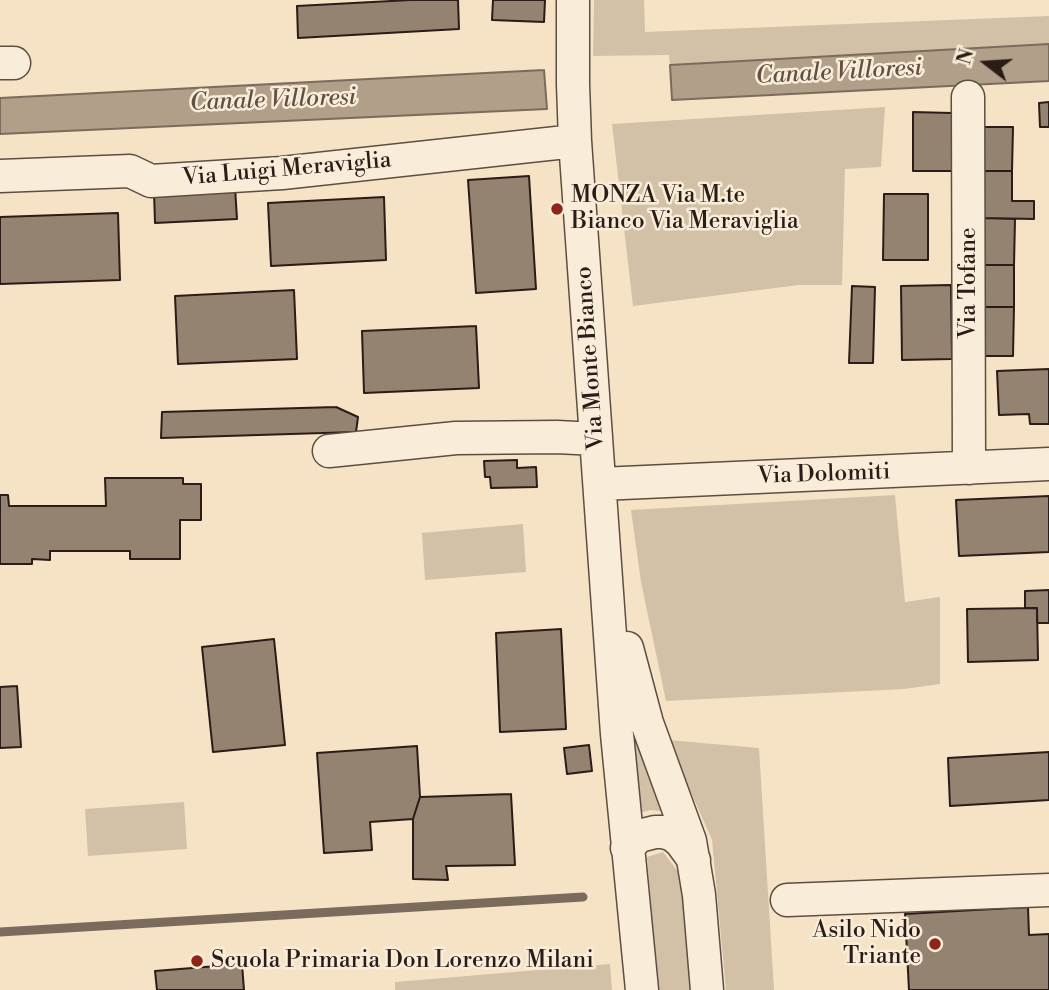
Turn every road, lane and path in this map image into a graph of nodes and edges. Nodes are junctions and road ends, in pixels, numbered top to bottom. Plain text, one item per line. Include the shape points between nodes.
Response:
1 (573, 0) edge
2 (968, 97) dead end
3 (575, 141) junction
4 (0, 176) edge
5 (596, 439) junction
6 (329, 451) dead end
7 (1049, 464) edge
8 (969, 468) junction
9 (600, 484) junction
10 (608, 576) junction
11 (627, 848) junction
12 (694, 860) junction
13 (1049, 890) edge
14 (787, 900) dead end
15 (642, 990) edge
16 (707, 990) edge

1 - 3 street, Via Monte Bianco
2 - 8 street, Via Tofane
3 - 4 street, Via Luigi Meraviglia via 282,173 151,181 130,171
3 - 5 street, Via Monte Bianco
5 - 6 street via 456,438
5 - 9 street, Via Monte Bianco
7 - 8 street, Via Dolomiti
8 - 9 street, Via Dolomiti
9 - 10 street, Via Monte Bianco
10 - 11 street, Via Monte Bianco
10 - 12 street, Via Monte Bianco via 647,723 686,825
11 - 12 street via 639,836 663,832 681,842
11 - 15 street, Via Monte Bianco
12 - 16 street, Via Monte Bianco
13 - 14 street

